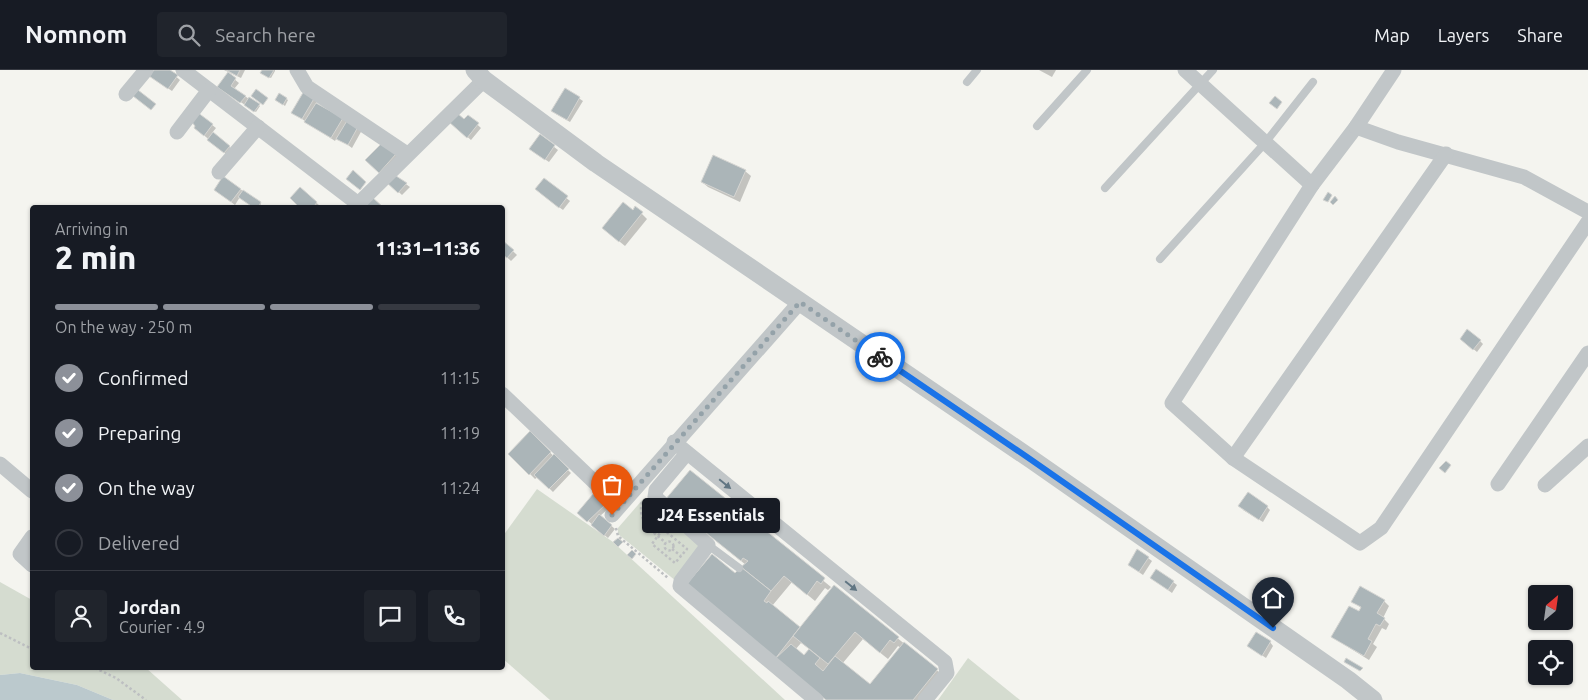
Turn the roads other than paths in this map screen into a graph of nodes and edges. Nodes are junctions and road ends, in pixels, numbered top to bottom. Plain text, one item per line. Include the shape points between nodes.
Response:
1 (146, 70) edge
2 (183, 70) edge
3 (297, 70) edge
4 (977, 70) edge
5 (1087, 70) edge
6 (1185, 70) edge
7 (1213, 70) edge
8 (1394, 70) edge
9 (480, 75) edge
10 (967, 82) dead end
11 (1313, 82) dead end
12 (1201, 84) junction
13 (209, 90) junction
14 (126, 94) dead end
15 (1037, 126) dead end
16 (258, 127) junction
17 (1356, 127) junction
18 (177, 132) dead end
19 (1265, 143) junction
20 (407, 154) junction
21 (1446, 154) junction
22 (219, 172) dead end
23 (1312, 185) junction
24 (1105, 188) dead end
25 (356, 205) edge
26 (1588, 212) edge
27 (1588, 222) edge
28 (1160, 259) dead end
29 (800, 302) junction
30 (1588, 353) edge
31 (505, 397) edge
32 (674, 442) junction
33 (1588, 446) edge
34 (687, 453) junction
35 (663, 456) junction
36 (1233, 458) junction
37 (0, 464) edge
38 (676, 467) junction
39 (1498, 484) dead end
40 (1545, 485) dead end
41 (30, 489) edge
42 (607, 494) dead end
43 (614, 521) road end
44 (30, 541) edge
45 (708, 544) junction
46 (30, 563) edge
47 (739, 568) dead end
48 (816, 700) edge
49 (925, 700) edge
50 (1373, 700) edge

1 - 14 street
2 - 13 street
3 - 20 street via 306,87
4 - 10 lane
5 - 15 lane
6 - 12 street
7 - 12 lane
8 - 17 street
9 - 20 street
9 - 29 street via 596,164
11 - 19 lane
12 - 19 street
12 - 24 lane
13 - 16 street
13 - 18 street
16 - 22 street
16 - 25 street
17 - 21 street
17 - 23 street
19 - 23 street
19 - 28 lane
20 - 25 street
21 - 26 street via 1524,176
21 - 36 street
23 - 36 street via 1172,403
27 - 36 street via 1381,528 1360,543
29 - 32 street
29 - 50 street via 1038,464
30 - 39 street
31 - 42 street
32 - 34 street
32 - 35 street
33 - 40 street
34 - 38 street
34 -> 49 street via 945,662 947,673
35 - 38 street
35 - 43 street
37 - 41 street
38 - 45 street via 656,490 655,497
44 - 46 street via 20,554
45 - 47 lane
45 - 48 street via 680,586

